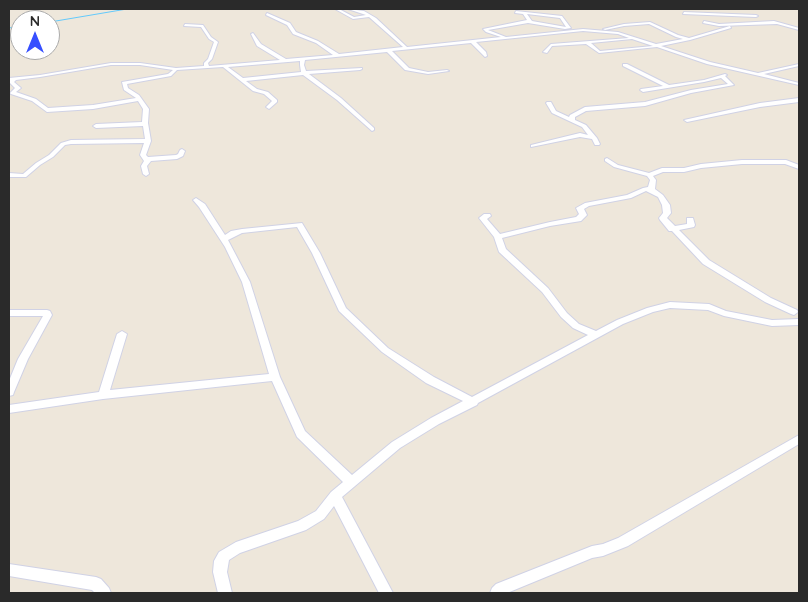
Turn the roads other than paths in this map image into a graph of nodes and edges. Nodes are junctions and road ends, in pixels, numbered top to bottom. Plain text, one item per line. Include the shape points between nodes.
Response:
1 (337, 9) edge
2 (350, 9) edge
3 (751, 9) edge
4 (524, 13) junction
5 (684, 13) dead end
6 (267, 14) dead end
7 (514, 14) joint
8 (370, 16) junction
9 (756, 16) junction
10 (530, 22) junction
11 (704, 22) dead end
12 (779, 24) junction
13 (799, 24) edge
14 (185, 25) dead end
15 (734, 25) junction
16 (571, 29) junction
17 (799, 29) edge
18 (602, 31) junction
19 (253, 34) dead end
20 (532, 35) junction
21 (508, 38) junction
22 (635, 38) junction
23 (690, 39) junction
24 (541, 40) dead end
25 (473, 42) junction
26 (587, 42) junction
27 (656, 46) junction
28 (406, 48) junction
29 (388, 50) junction
30 (545, 52) dead end
31 (337, 55) junction
32 (485, 56) dead end
33 (303, 59) junction
34 (285, 61) junction
35 (625, 64) dead end
36 (799, 65) edge
37 (224, 66) junction
38 (207, 67) junction
39 (176, 68) junction
40 (360, 69) dead end
41 (447, 70) dead end
42 (740, 70) junction
43 (304, 73) junction
44 (760, 74) junction
45 (722, 76) junction
46 (11, 79) edge
47 (242, 80) junction
48 (799, 84) edge
49 (669, 86) junction
50 (643, 90) dead end
51 (12, 91) edge
52 (139, 99) junction
53 (799, 100) edge
54 (550, 103) dead end
55 (269, 107) dead end
56 (687, 120) dead end
57 (572, 121) junction
58 (145, 124) junction
59 (96, 126) dead end
60 (372, 129) dead end
61 (148, 142) junction
62 (533, 146) dead end
63 (182, 151) dead end
64 (607, 160) dead end
65 (147, 161) junction
66 (799, 167) edge
67 (146, 174) dead end
68 (649, 175) junction
69 (9, 176) edge
70 (651, 190) junction
71 (196, 200) dead end
72 (487, 216) dead end
73 (690, 220) dead end
74 (672, 229) junction
75 (498, 237) junction
76 (224, 239) junction
77 (799, 303) edge
78 (794, 312) junction
79 (9, 313) edge
80 (799, 321) edge
81 (122, 334) dead end
82 (596, 335) junction
83 (275, 377) junction
84 (9, 392) edge
85 (103, 395) junction
86 (473, 402) junction
87 (9, 406) edge
88 (799, 439) edge
89 (350, 482) junction
90 (335, 496) junction
91 (9, 570) edge
92 (104, 593) edge
93 (225, 593) edge
94 (386, 593) edge
95 (497, 593) edge

1 - 8 street via 353,18
2 - 8 street
3 - 9 street
4 - 7 street
4 - 10 street
4 - 16 street via 561,17
5 - 9 street
6 - 31 street via 289,24 294,33
7 - 10 street
8 - 28 street
9 - 12 street
10 - 16 street
10 - 21 street via 485,29
11 - 15 street
12 - 13 street
12 - 15 street
12 - 17 street
14 - 38 street via 202,26 216,42
15 - 23 street
16 - 18 street
16 - 20 street
18 - 22 street
18 - 23 street via 650,22
19 - 34 street via 259,45
20 - 21 street
20 - 24 street
21 - 25 street
22 - 26 street
22 - 27 street
23 - 27 street
25 - 28 street
25 - 32 street
26 - 27 street via 599,52
26 - 30 street via 548,44
27 - 42 street
28 - 29 street
29 - 31 street
29 - 41 street via 407,69 428,73
31 - 33 street
33 - 34 street
33 - 43 street
34 - 37 street
35 - 49 street
36 - 44 street
37 - 38 street
37 - 47 street
38 - 39 street
39 - 46 street via 112,64
39 - 52 street via 169,75 125,81 126,89
40 - 43 street
42 - 44 street
42 - 45 street
43 - 47 street
43 - 60 street
44 - 48 street
45 - 49 street
45 - 57 street via 732,85 645,104 585,109 572,116
46 - 51 street via 18,88
47 - 55 street via 275,101
49 - 50 street
51 - 52 street via 34,100 47,110
52 - 58 street via 146,109
53 - 56 street
54 - 57 street via 554,112
57 - 62 street via 584,126 596,141 580,135
58 - 59 street
58 - 61 street
61 - 65 street via 143,155
61 - 69 street via 70,142 62,144 28,174
63 - 65 street via 176,157
64 - 68 street via 616,166
65 - 67 street via 144,166
66 - 68 street via 788,162 750,162 662,170
68 - 70 street via 653,180
70 - 74 street via 661,196 666,205 667,213 663,218
70 - 75 street via 587,204 580,208 583,215 578,219
71 - 76 street
72 - 75 street via 483,218
73 - 74 street via 691,225
74 - 78 street via 711,265
75 - 82 street via 502,250 545,290 564,315 576,326
76 - 83 street via 246,282
76 - 86 street via 242,231 299,225 316,252 342,309 385,350 430,380
77 - 78 street
78 - 80 street
79 - 84 street via 48,315
80 - 82 street via 772,323 709,308 670,305 639,314
81 - 85 street
82 - 86 street
83 - 85 street
83 - 89 street via 301,434
85 - 87 street
86 - 89 street via 396,445
88 - 95 street via 623,542
89 - 90 street
90 - 93 street via 320,515 302,526 236,548 224,556 220,572
90 - 94 street
91 - 92 street via 96,584

